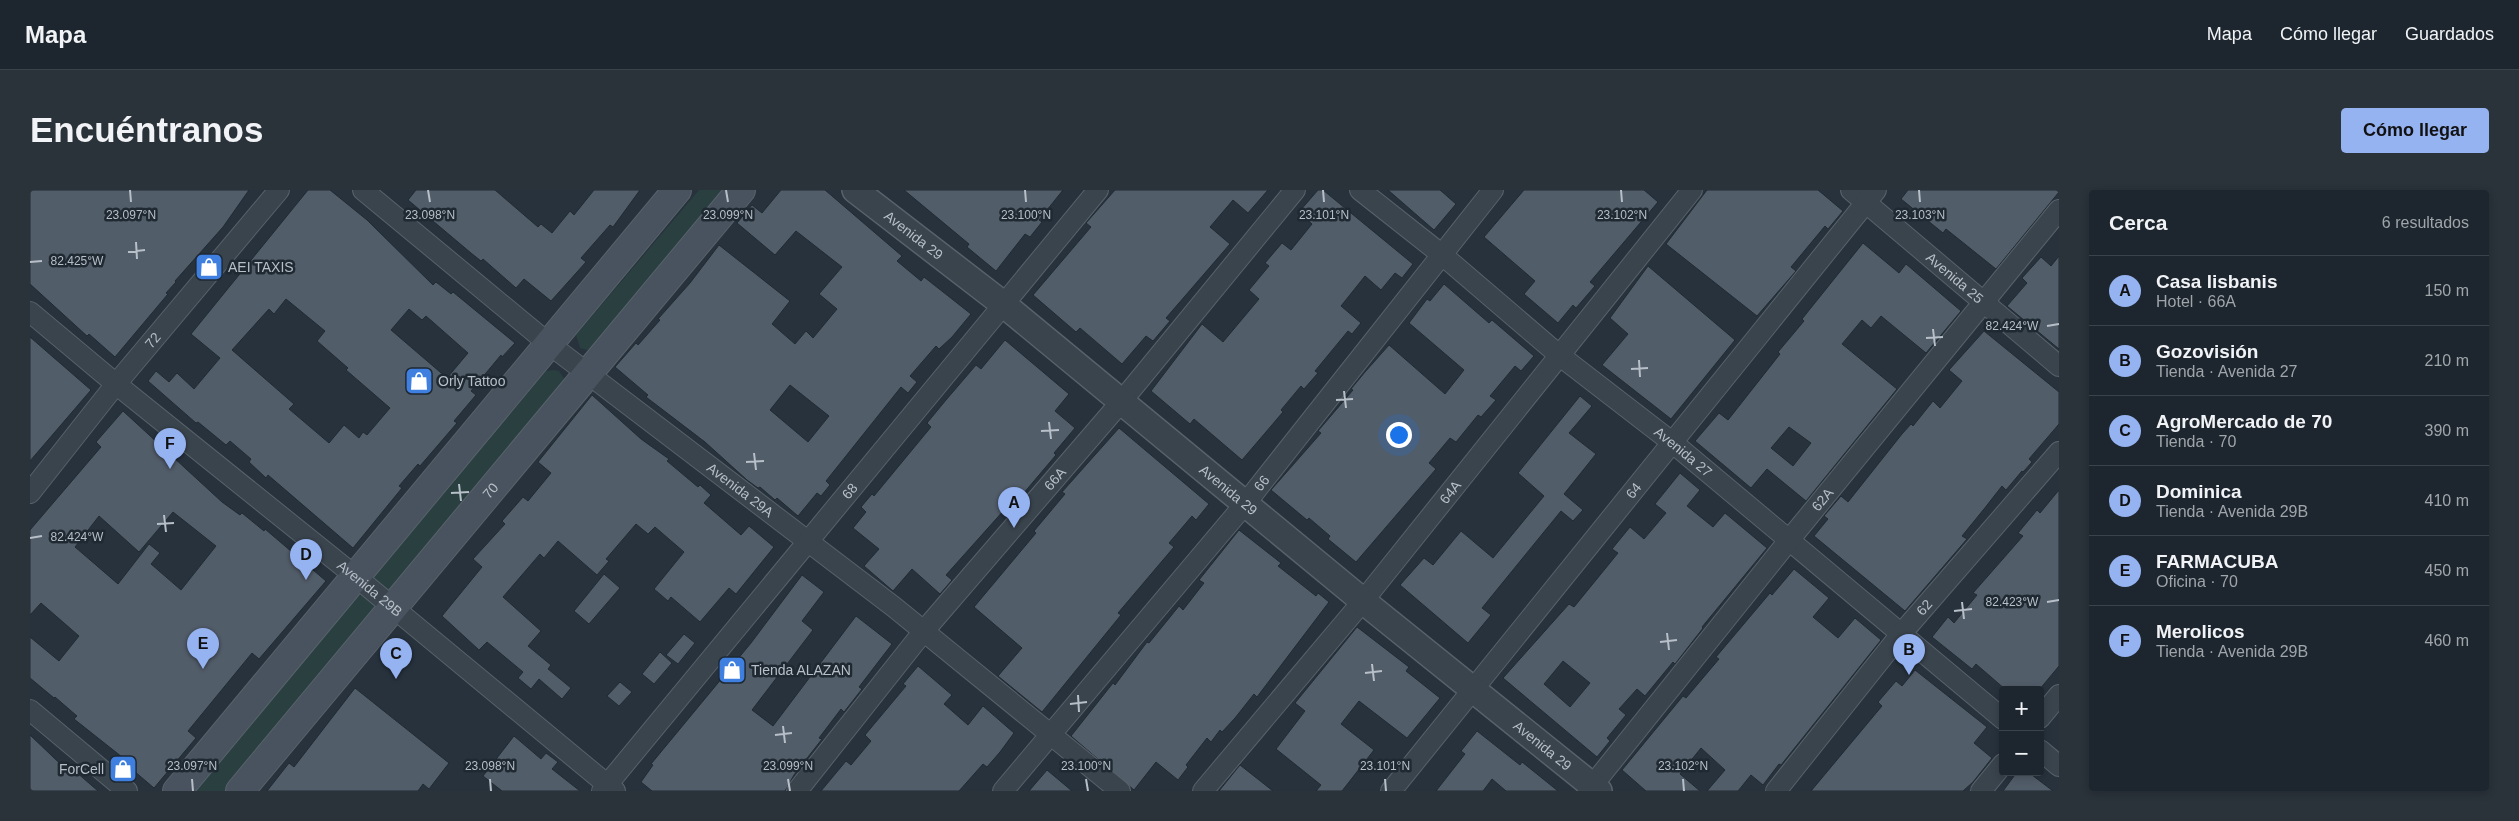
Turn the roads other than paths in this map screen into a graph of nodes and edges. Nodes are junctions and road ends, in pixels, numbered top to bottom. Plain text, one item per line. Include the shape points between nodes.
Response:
1 (279, 190) edge
2 (363, 190) edge
3 (677, 190) edge
4 (741, 190) edge
5 (856, 190) edge
6 (1098, 190) edge
7 (1295, 190) edge
8 (1360, 190) edge
9 (1493, 190) edge
10 (1692, 190) edge
11 (1865, 194) edge
12 (2059, 210) edge
13 (1441, 254) junction
14 (1984, 302) junction
15 (1004, 304) junction
16 (30, 312) edge
17 (549, 344) junction
18 (1559, 355) junction
19 (2059, 366) edge
20 (588, 374) junction
21 (116, 384) junction
22 (1121, 402) junction
23 (1673, 442) junction
24 (2059, 452) edge
25 (30, 493) edge
26 (1245, 504) junction
27 (1790, 539) junction
28 (808, 542) junction
29 (355, 576) junction
30 (1363, 601) junction
31 (392, 608) junction
32 (923, 632) junction
33 (1901, 634) junction
34 (1472, 690) junction
35 (2059, 695) edge
36 (30, 710) edge
37 (2044, 713) edge
38 (1999, 716) edge
39 (1050, 734) junction
40 (2044, 753) edge
41 (2059, 766) edge
42 (1999, 769) edge
43 (608, 789) edge
44 (1593, 789) edge
45 (127, 791) edge
46 (176, 791) edge
47 (240, 791) edge
48 (797, 791) edge
49 (1003, 791) edge
50 (1120, 791) edge
51 (1203, 791) edge
52 (1391, 791) edge
53 (1776, 791) edge
54 (1981, 791) edge

1 - 21 street, 72
2 - 17 street, Avenida 29A
3 - 17 main road
4 - 20 main road, 70
5 - 15 street, Avenida 29
6 - 15 street, 68
7 - 22 street, 66A
8 - 13 street, Avenida 27
9 - 13 street, 66
10 - 18 street, 64A
11 - 14 street, Avenida 25
11 - 23 street, 64
12 - 14 street, 62A
13 - 18 street, Avenida 27
13 - 26 street, 66
14 - 19 street, Avenida 25
14 - 27 street, 62A
15 - 22 street, Avenida 29
15 - 28 street, 68
16 - 21 street, Avenida 29B
17 - 20 street, Avenida 29A
17 - 29 main road
18 - 23 street, Avenida 27
18 - 30 street, 64A
20 - 28 street, Avenida 29A
20 - 31 main road, 70
21 - 25 street, 72
21 - 29 street, Avenida 29B
22 - 26 street, Avenida 29
22 - 32 street, 66A
23 - 27 street, Avenida 27
23 - 34 street, 64
24 - 33 street, 62
26 - 30 street, Avenida 29
26 - 39 street, 66
27 - 33 street, Avenida 27
27 - 44 street, 62A
28 - 32 street, Avenida 29A
28 - 43 street, 68
29 - 31 street, Avenida 29B
29 - 46 main road
30 - 34 street, Avenida 29
30 - 51 street, 64A
31 - 43 street, Avenida 29B
31 - 47 main road, 70
32 - 39 street, Avenida 29A
32 - 48 street, 66A
33 - 38 street, Avenida 27
33 - 53 street, 62
34 - 44 street, Avenida 29
34 - 52 street, 64
35 - 37 street
36 - 45 street
39 - 49 street, 66
39 - 50 street, Avenida 29A
40 - 41 street
42 - 54 street

